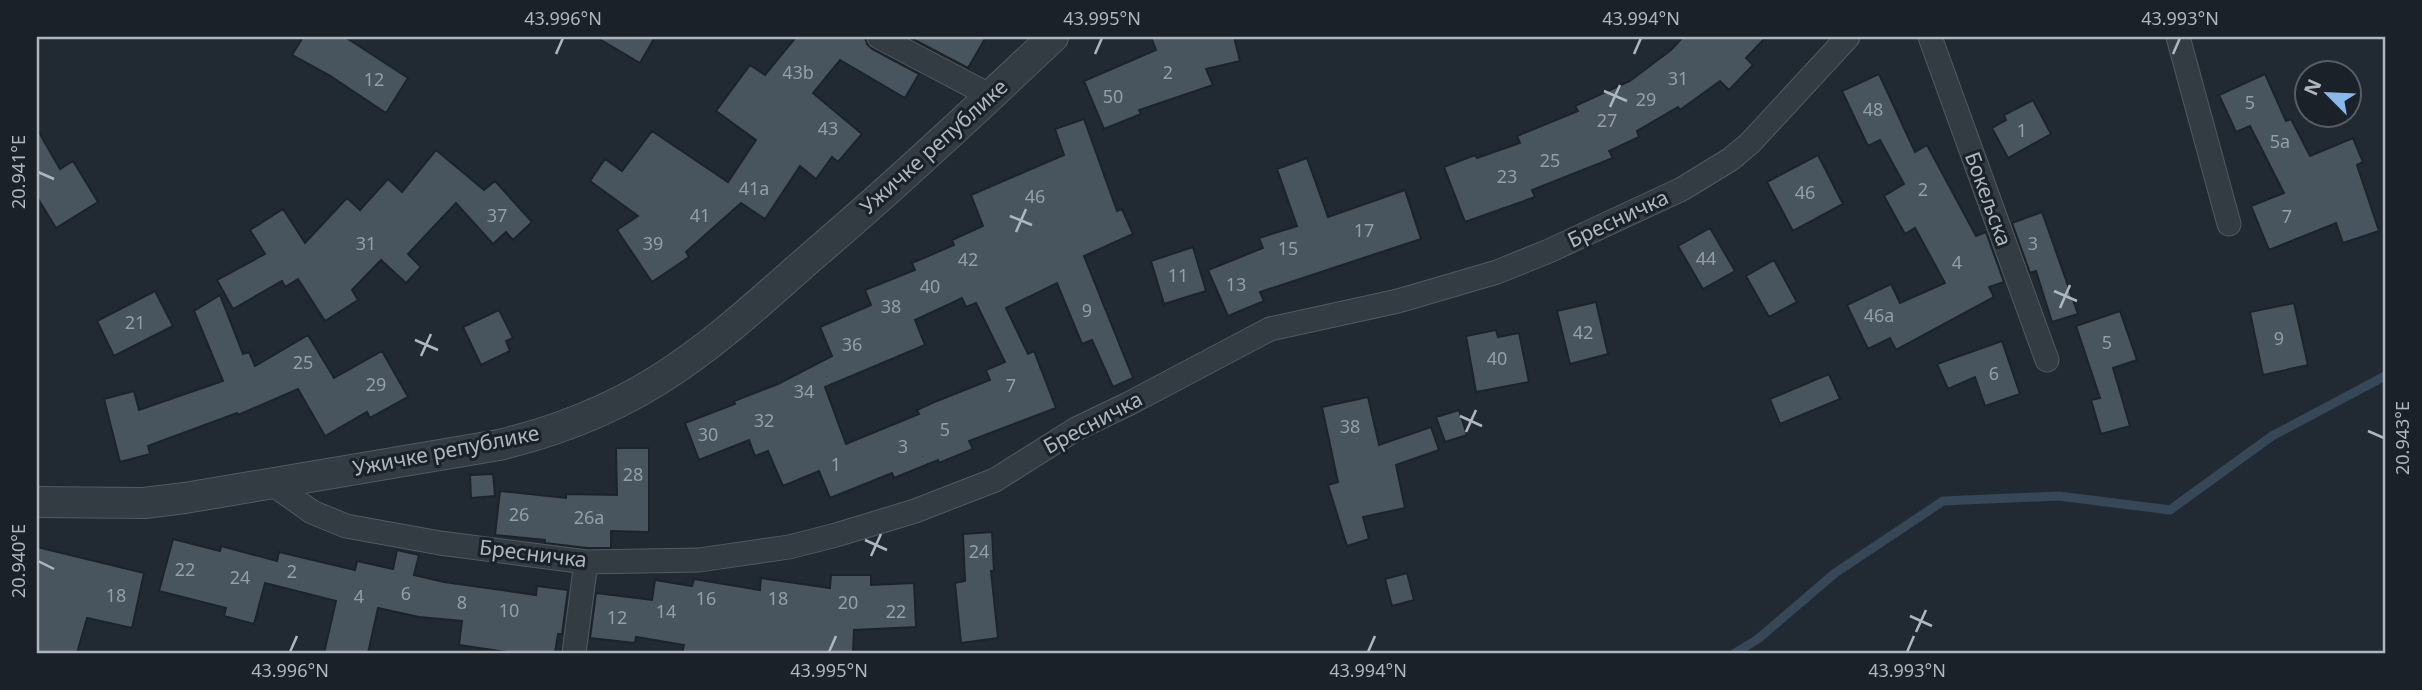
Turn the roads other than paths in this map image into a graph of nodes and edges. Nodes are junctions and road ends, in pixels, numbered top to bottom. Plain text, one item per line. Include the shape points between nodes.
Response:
1 (879, 37) edge
2 (1053, 37) edge
3 (1848, 37) edge
4 (1930, 37) edge
5 (2178, 37) edge
6 (991, 96) junction
7 (2229, 224) dead end
8 (2046, 360) dead end
9 (271, 483) junction
10 (37, 502) edge
11 (586, 562) junction
12 (574, 653) edge

1 - 6 street
2 - 6 street, Ужичке републике
3 - 11 street, Бресничка via 1731,159 1682,189 1549,251 1433,292 1270,330 1076,429 995,480 915,511 789,547 666,562
4 - 8 street, Бокељска
5 - 7 street
6 - 9 street, Ужичке републике via 737,322 651,385 533,437
9 - 10 street, Ужичке републике via 144,503
9 - 11 street, Бресничка via 312,512 346,526
11 - 12 street

